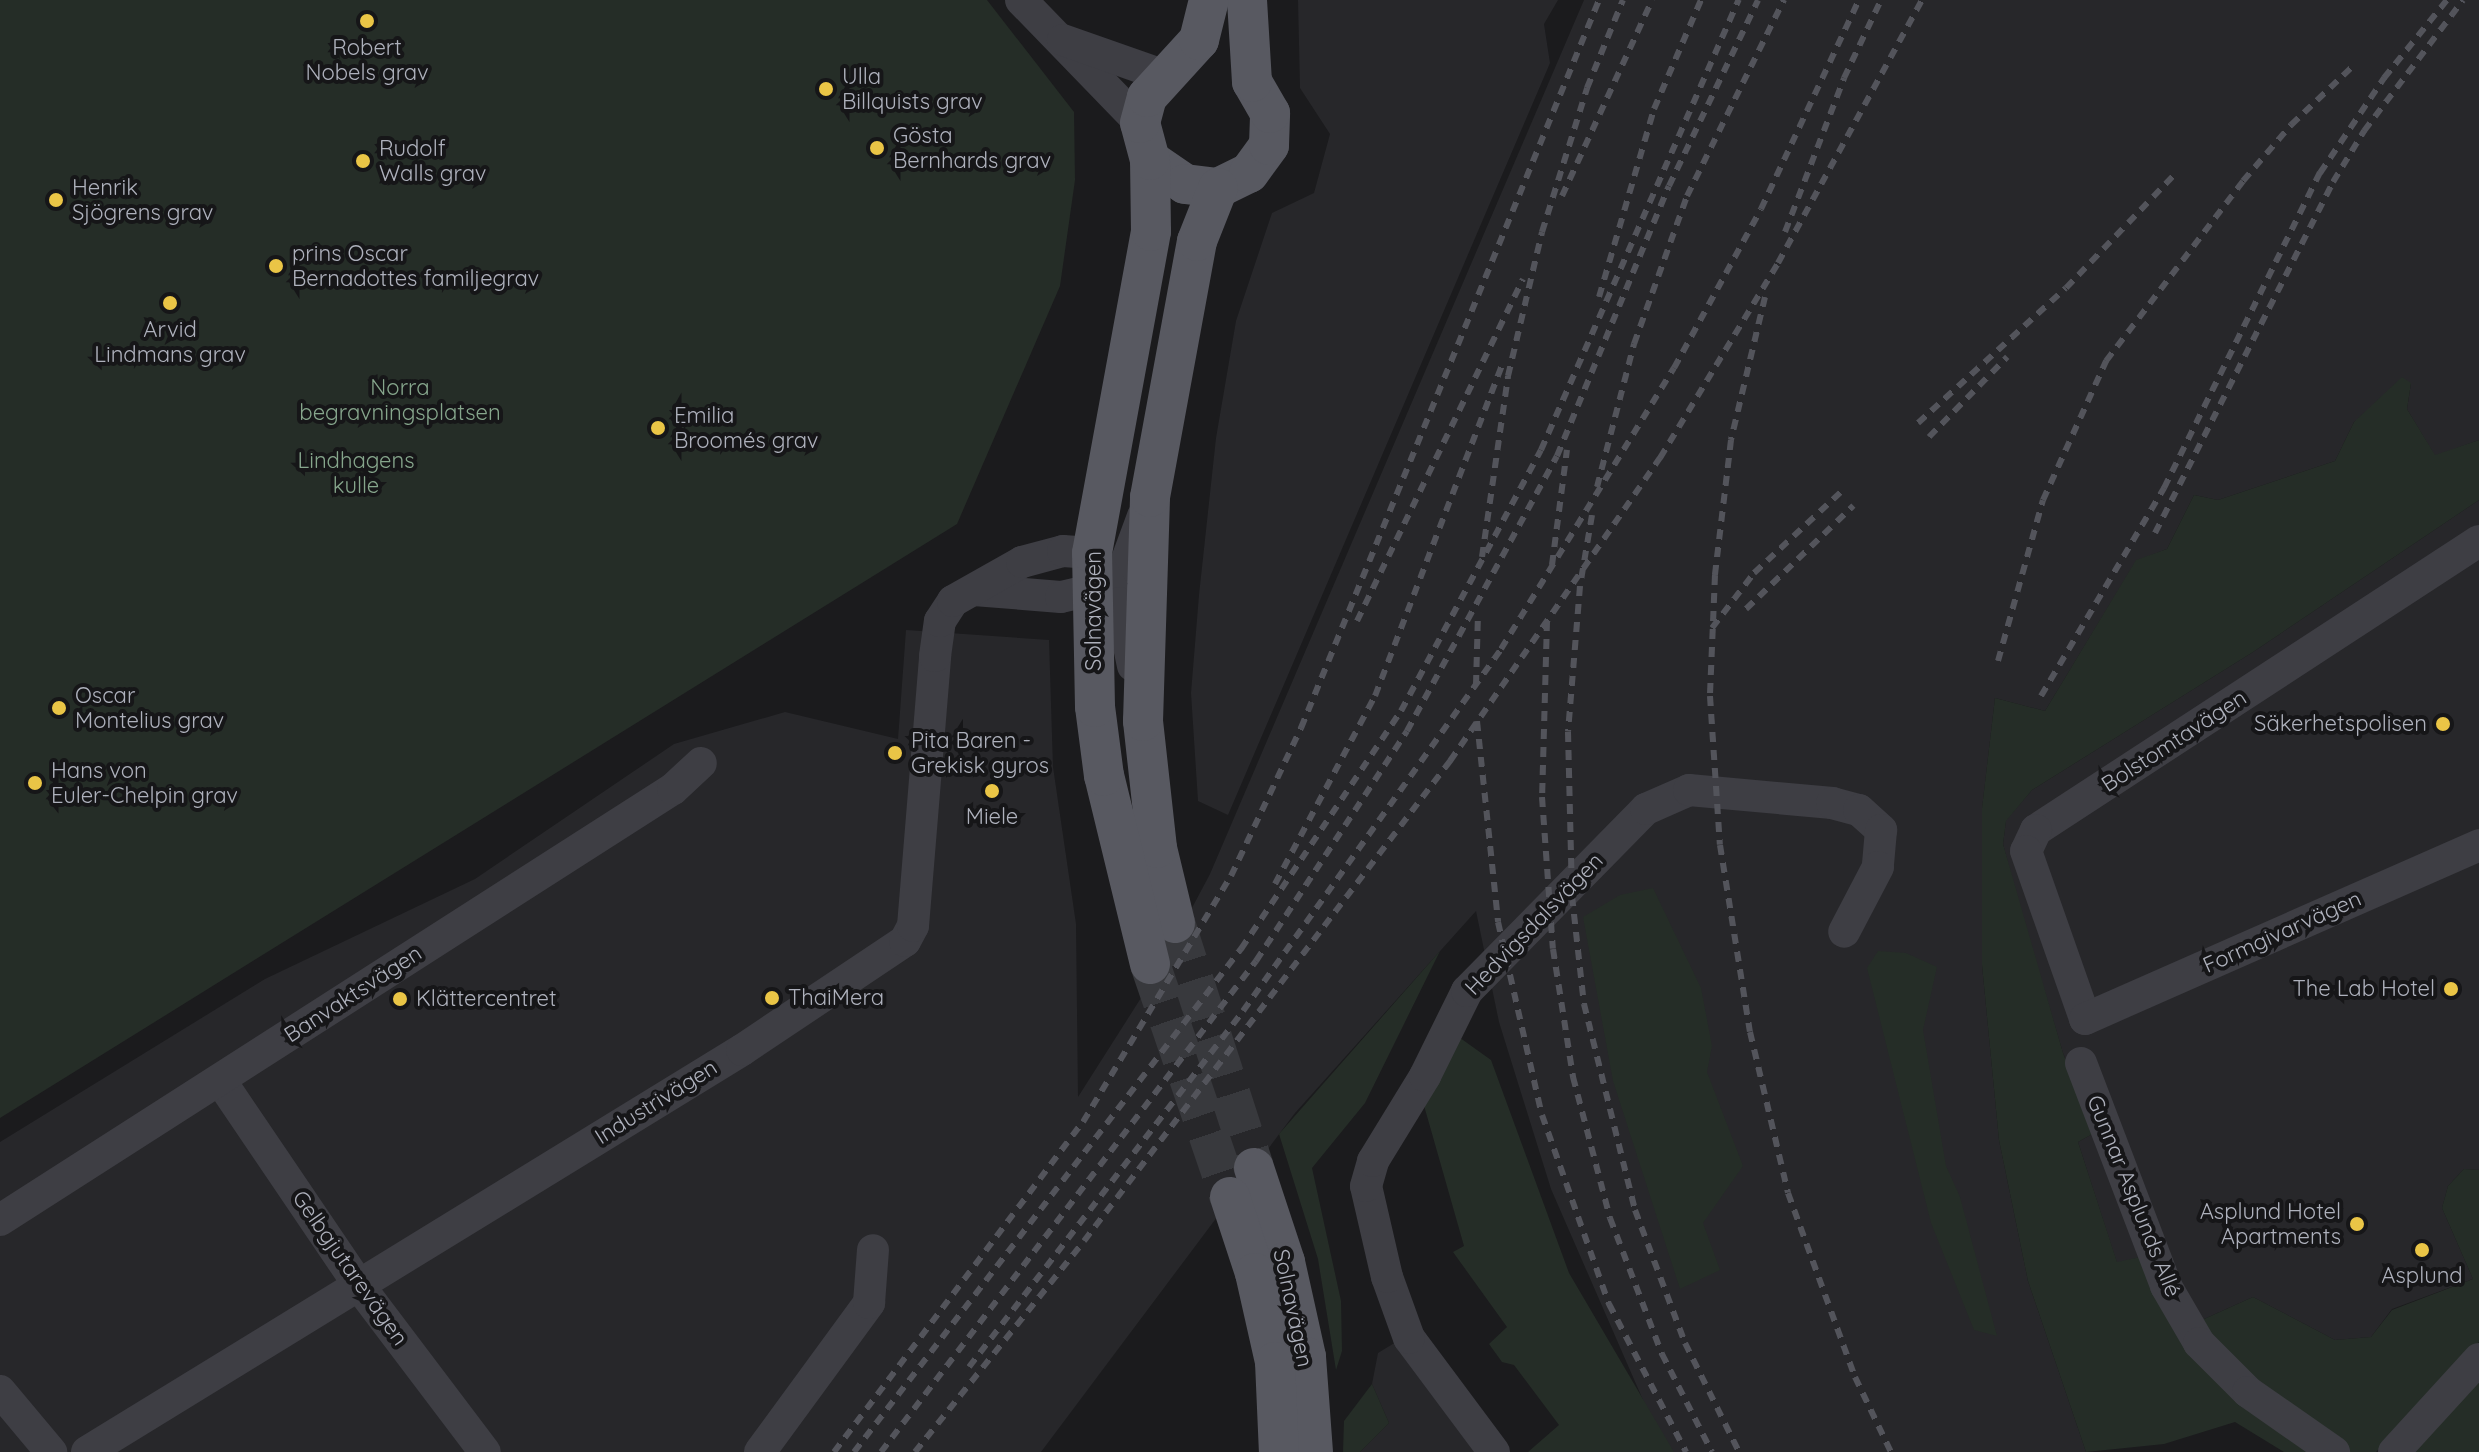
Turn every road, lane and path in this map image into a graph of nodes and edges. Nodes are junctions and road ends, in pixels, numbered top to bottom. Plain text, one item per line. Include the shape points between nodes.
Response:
1 (1021, 0) edge
2 (1209, 0) edge
3 (1247, 0) edge
4 (1048, 34) junction
5 (1173, 70) junction
6 (1252, 82) junction
7 (1145, 142) junction
8 (1218, 188) junction
9 (1150, 497) junction
10 (2479, 541) edge
11 (1090, 568) junction
12 (974, 590) junction
13 (1143, 721) junction
14 (701, 763) dead end
15 (2479, 845) edge
16 (1175, 923) tunnel mouth
17 (1844, 932) dead end
18 (1150, 964) tunnel mouth
19 (2085, 1019) joint
20 (2081, 1063) dead end
21 (220, 1080) junction
22 (0, 1220) edge
23 (873, 1250) dead end
24 (360, 1287) junction
25 (2479, 1359) edge
26 (0, 1391) edge
27 (51, 1452) edge
28 (87, 1452) edge
29 (485, 1452) edge
30 (760, 1452) edge
31 (1279, 1452) edge
32 (1313, 1452) edge
33 (1494, 1452) edge
34 (2334, 1452) edge
35 (2394, 1452) edge

1 - 4 street
2 - 5 main road, Solnavägen via 1199,40
3 - 6 main road
4 - 5 street
4 - 7 street
5 - 6 main road via 1225,68
5 - 7 main road, Solnavägen via 1147,97
6 - 8 main road via 1270,113 1269,145 1249,173
7 - 8 main road via 1185,184
7 - 11 main road, Solnavägen via 1151,231
8 - 9 main road via 1197,241
9 - 11 street via 1125,565
9 - 13 main road
10 - 19 street, Bolstomtavägen via 2036,830 2026,851
11 - 12 street, Industrivägen via 1022,562
11 - 12 street via 1061,597
11 - 13 street via 1125,623
11 - 18 main road, Solnavägen via 1095,707 1104,776
12 - 24 street, Industrivägen via 953,601 940,621 924,746 913,926 905,941 742,1050
13 - 16 main road via 1157,848
14 - 21 street, Banvaktsvägen via 673,789
15 - 19 street, Formgivarvägen
17 - 33 street, Hedvigsdalsvägen via 1852,908 1878,867 1881,830 1859,810 1832,803 1689,790 1646,809 1467,991 1425,1076 1373,1161 1366,1186 1387,1277 1409,1338
20 - 34 street, Gunnar Asplunds Allé via 2166,1286 2199,1343 2248,1392
21 - 22 street, Banvaktsvägen
21 - 24 street, Gelbgjutarevägen
23 - 30 street via 869,1303
24 - 28 street, Industrivägen
24 - 29 street, Gelbgjutarevägen
25 - 35 street
26 - 27 street
31 - 32 main road, Solnavägen via 1275,1362 1242,1182 1285,1262 1306,1357

